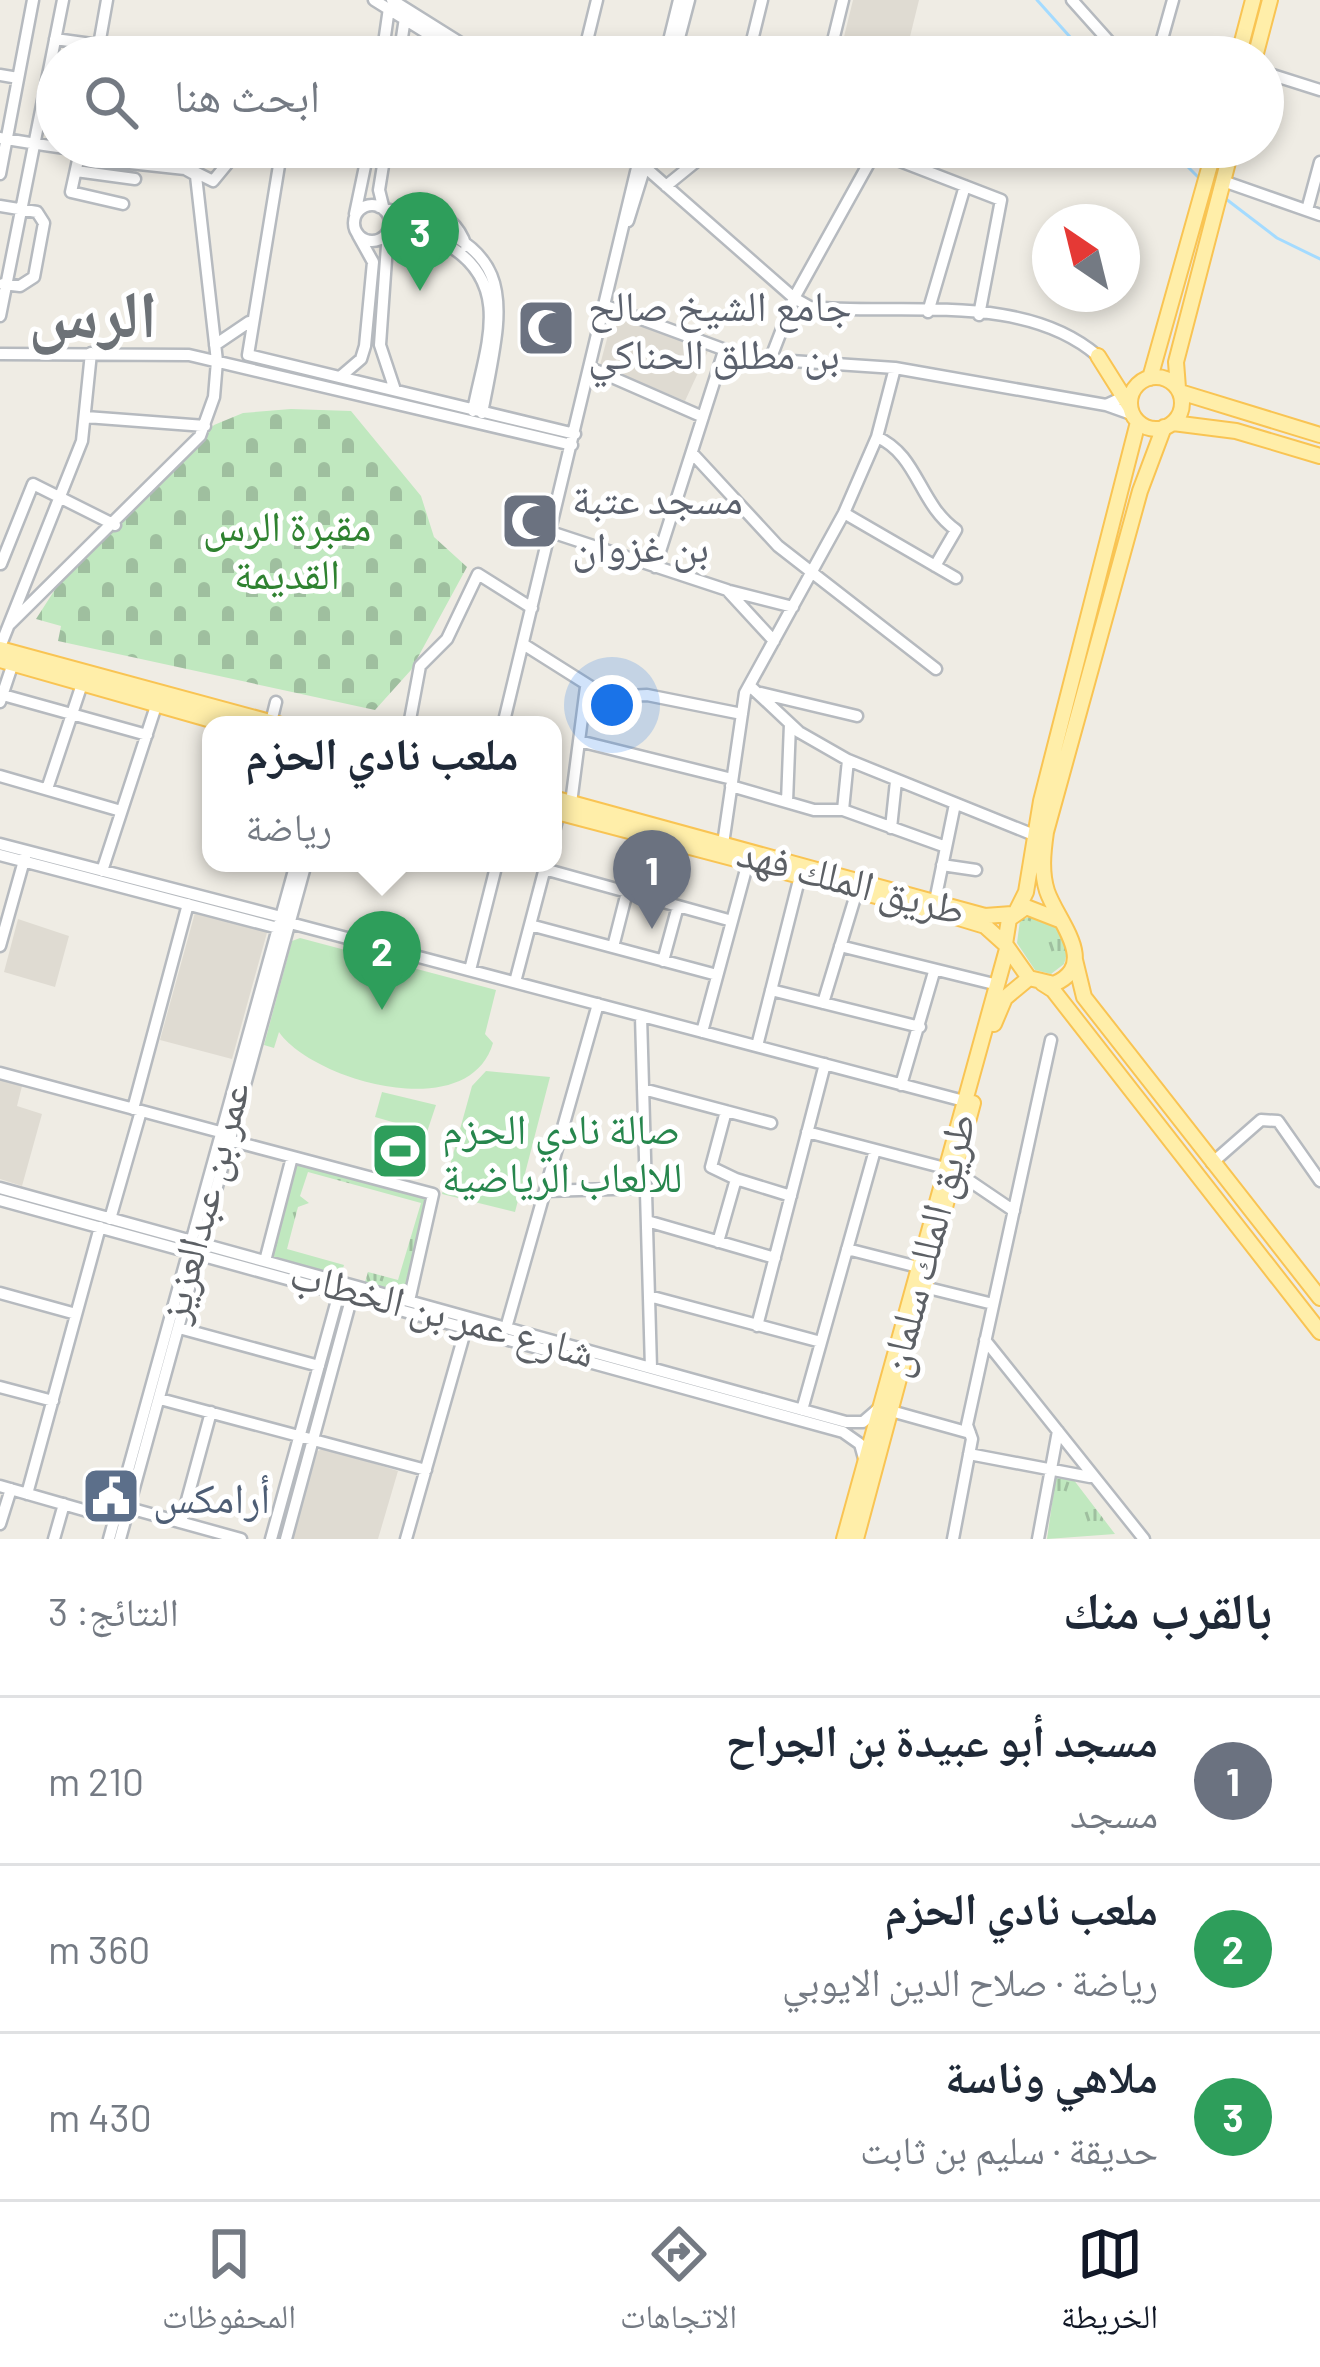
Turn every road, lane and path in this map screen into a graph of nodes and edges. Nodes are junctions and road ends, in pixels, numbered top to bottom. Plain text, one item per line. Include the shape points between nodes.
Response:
1 (33, 0) edge
2 (63, 0) edge
3 (107, 0) edge
4 (374, 0) edge
5 (597, 0) edge
6 (679, 0) edge
7 (689, 0) edge
8 (762, 0) edge
9 (842, 0) edge
10 (1072, 0) edge
11 (1173, 0) edge
12 (1253, 0) edge
13 (1270, 0) edge
14 (391, 4) edge
15 (405, 18) junction
16 (56, 36) edge
17 (101, 36) edge
18 (386, 36) edge
19 (402, 36) edge
20 (440, 36) edge
21 (445, 36) edge
22 (588, 36) edge
23 (670, 36) edge
24 (680, 36) edge
25 (753, 36) edge
26 (834, 36) edge
27 (1104, 36) edge
28 (1163, 36) edge
29 (1244, 36) edge
30 (1261, 36) edge
31 (0, 75) edge
32 (18, 78) junction
33 (1284, 79) edge
34 (1320, 90) edge
35 (3, 139) edge
36 (36, 139) edge
37 (35, 144) junction
38 (1320, 161) edge
39 (77, 168) edge
40 (176, 168) edge
41 (194, 168) edge
42 (224, 168) edge
43 (278, 168) edge
44 (363, 168) edge
45 (383, 168) edge
46 (640, 168) edge
47 (651, 168) edge
48 (688, 168) edge
49 (866, 168) edge
50 (914, 168) edge
51 (1205, 168) edge
52 (1226, 168) edge
53 (76, 171) junction
54 (0, 174) edge
55 (196, 175) junction
56 (135, 179) dead end
57 (1223, 181) junction
58 (666, 186) junction
59 (965, 186) junction
60 (123, 204) dead end
61 (0, 206) edge
62 (382, 208) junction
63 (22, 210) junction
64 (1314, 212) edge
65 (354, 218) junction
66 (388, 230) junction
67 (358, 235) junction
68 (3, 284) edge
69 (794, 298) junction
70 (606, 306) junction
71 (928, 311) junction
72 (979, 315) junction
73 (0, 316) edge
74 (249, 322) junction
75 (215, 345) junction
76 (724, 351) junction
77 (91, 353) junction
78 (0, 354) edge
79 (1098, 356) joint
80 (361, 359) junction
81 (770, 360) junction
82 (217, 362) junction
83 (381, 362) junction
84 (591, 368) junction
85 (895, 368) junction
86 (340, 377) junction
87 (395, 390) junction
88 (1179, 390) junction
89 (1136, 399) junction
90 (1106, 405) junction
91 (478, 412) junction
92 (86, 417) junction
93 (703, 417) junction
94 (1168, 425) junction
95 (205, 426) junction
96 (1320, 435) edge
97 (877, 437) junction
98 (573, 439) junction
99 (692, 453) junction
100 (1320, 456) edge
101 (59, 494) junction
102 (844, 513) junction
103 (115, 525) junction
104 (550, 532) junction
105 (0, 564) edge
106 (935, 566) junction
107 (656, 567) junction
108 (814, 570) junction
109 (28, 572) junction
110 (956, 578) dead end
111 (727, 590) junction
112 (532, 608) junction
113 (793, 608) junction
114 (10, 624) junction
115 (774, 641) junction
116 (523, 644) junction
117 (0, 648) edge
118 (7, 662) edge
119 (937, 669) dead end
120 (167, 676) dead end
121 (81, 680) junction
122 (586, 687) junction
123 (753, 689) junction
124 (1, 699) edge
125 (159, 699) junction
126 (276, 702) dead end
127 (72, 714) junction
128 (742, 714) junction
129 (205, 716) edge
130 (239, 716) edge
131 (276, 716) edge
132 (411, 716) edge
133 (505, 716) edge
134 (856, 716) dead end
135 (790, 724) junction
136 (147, 735) junction
137 (579, 741) junction
138 (848, 760) junction
139 (0, 776) edge
140 (896, 781) junction
141 (732, 782) junction
142 (47, 789) junction
143 (562, 796) edge
144 (787, 802) junction
145 (955, 804) junction
146 (562, 807) edge
147 (562, 807) edge
148 (843, 810) junction
149 (122, 811) junction
150 (891, 828) junction
151 (1034, 835) junction
152 (0, 844) edge
153 (722, 844) junction
154 (946, 847) junction
155 (0, 855) edge
156 (25, 856) junction
157 (748, 862) junction
158 (942, 865) junction
159 (976, 870) dead end
160 (102, 871) junction
161 (562, 871) edge
162 (294, 872) edge
163 (303, 872) edge
164 (495, 872) edge
165 (543, 872) edge
166 (800, 876) junction
167 (857, 891) junction
168 (627, 892) junction
169 (935, 901) junction
170 (188, 904) junction
171 (678, 906) junction
172 (1014, 912) junction
173 (732, 921) junction
174 (1061, 921) junction
175 (283, 923) junction
176 (530, 925) junction
177 (0, 946) edge
178 (840, 946) junction
179 (1006, 946) junction
180 (613, 947) junction
181 (1075, 960) junction
182 (663, 961) junction
183 (470, 970) junction
184 (934, 973) junction
185 (717, 975) junction
186 (1035, 981) junction
187 (515, 982) junction
188 (998, 986) junction
189 (771, 990) junction
190 (824, 1003) junction
191 (598, 1004) junction
192 (641, 1016) junction
193 (920, 1027) junction
194 (702, 1032) junction
195 (1051, 1040) dead end
196 (757, 1046) junction
197 (825, 1064) junction
198 (0, 1073) edge
199 (901, 1084) junction
200 (643, 1089) junction
201 (964, 1101) junction
202 (137, 1110) junction
203 (726, 1111) junction
204 (771, 1123) dead end
205 (807, 1132) junction
206 (225, 1136) junction
207 (875, 1150) junction
208 (292, 1157) junction
209 (1212, 1163) junction
210 (950, 1170) junction
211 (1319, 1178) edge
212 (736, 1179) junction
213 (0, 1188) edge
214 (646, 1188) junction
215 (545, 1191) junction
216 (791, 1196) junction
217 (0, 1200) edge
218 (1014, 1211) junction
219 (647, 1221) junction
220 (105, 1223) junction
221 (718, 1242) junction
222 (195, 1248) junction
223 (847, 1249) junction
224 (775, 1258) junction
225 (265, 1262) junction
226 (918, 1268) junction
227 (924, 1287) junction
228 (0, 1293) edge
229 (346, 1295) junction
230 (649, 1296) junction
231 (1320, 1298) edge
232 (409, 1301) junction
233 (993, 1304) junction
234 (76, 1314) junction
235 (758, 1326) junction
236 (179, 1328) junction
237 (466, 1328) junction
238 (506, 1328) junction
239 (1320, 1333) edge
240 (986, 1340) junction
241 (821, 1342) junction
242 (319, 1366) junction
243 (651, 1368) junction
244 (0, 1387) edge
245 (160, 1399) junction
246 (52, 1401) junction
247 (885, 1408) junction
248 (802, 1410) junction
249 (211, 1412) junction
250 (1058, 1431) junction
251 (970, 1433) junction
252 (300, 1436) junction
253 (314, 1440) junction
254 (970, 1454) junction
255 (865, 1463) junction
256 (1051, 1469) junction
257 (426, 1470) junction
258 (1092, 1478) junction
259 (6, 1488) edge
260 (27, 1494) junction
261 (64, 1504) junction
262 (129, 1508) junction
263 (115, 1519) junction
264 (181, 1522) junction
265 (0, 1525) edge
266 (858, 1538) edge
267 (54, 1539) edge
268 (109, 1539) edge
269 (121, 1539) edge
270 (241, 1539) edge
271 (271, 1539) edge
272 (286, 1539) edge
273 (406, 1539) edge
274 (953, 1539) edge
275 (1038, 1539) edge
276 (1144, 1539) edge

1 - 32 street
2 - 16 street
3 - 17 street
4 - 14 street
5 - 22 street
6 - 23 street
7 - 24 street
8 - 25 street
9 - 26 street
10 - 27 street
11 - 28 street
12 - 29 main road
13 - 30 main road
14 - 15 street
14 - 18 street
14 - 21 street
15 - 19 street
15 - 20 street
31 - 32 street
32 - 35 street
33 - 34 street
35 - 37 street
35 - 54 street
36 - 37 street
37 - 63 street
38 - 64 street
39 - 53 street
40 - 55 street
41 - 55 street
42 - 55 street via 213,181
43 - 74 street
44 - 65 street
45 - 62 street
46 - 70 street
47 - 58 street
48 - 58 street
49 - 69 street
50 - 59 street
51 - 89 main road
52 - 57 main road
53 - 56 street
53 - 60 street via 71,192
55 - 75 street
57 - 64 street
57 - 88 main road via 1176,362
58 - 69 street
59 - 71 street
59 - 72 street via 1001,200
61 - 63 street
62 - 65 street via 362,208
62 - 66 street
62 - 91 street via 487,264 500,293
63 - 68 street
63 - 68 street via 44,223 34,277
65 - 67 street
66 - 67 street via 375,242
66 - 83 street
66 - 91 street via 412,229 442,242 486,280 491,313
67 - 80 street via 373,262
68 - 73 street
69 - 71 street via 822,308
69 - 81 street
70 - 76 street
70 - 84 street
71 - 72 street
72 - 79 street via 1048,325
74 - 75 street
74 - 86 street via 245,349 252,358
75 - 82 street
76 - 81 street
76 - 93 street
77 - 78 street
77 - 82 street via 166,352
77 - 92 street
79 - 89 main road
80 - 83 street
80 - 86 street
81 - 85 street
82 - 95 street
82 - 98 street
83 - 87 street
84 - 93 street
84 - 98 street
85 - 90 street
85 - 97 street
86 - 87 street
87 - 91 street
88 - 89 main road via 1165,378
88 - 94 main road via 1182,409
88 - 96 main road
89 - 90 street
89 - 90 street
89 - 94 main road
89 - 151 main road
91 - 98 street
92 - 95 street
92 - 101 street
93 - 99 street
94 - 100 main road via 1236,431
94 - 174 main road via 1140,491 1046,832 1042,870
95 - 103 street
97 - 102 street
97 - 106 street via 900,447 934,515 956,530
98 - 104 street
99 - 107 street
99 - 108 street via 764,532
101 - 103 street
101 - 105 street via 33,484
101 - 109 street
102 - 106 street
102 - 108 street
103 - 114 street
104 - 107 street
104 - 112 street
105 - 109 street
106 - 110 street
107 - 111 street
108 - 113 street
108 - 119 street
109 - 114 street
111 - 113 street
111 - 115 street
112 - 116 street
112 - 132 street via 478,574 447,639 420,666
113 - 115 street
114 - 117 street
115 - 123 street
116 - 122 street
116 - 133 street
117 - 121 main road
118 - 121 main road
118 - 124 street
120 - 125 street
121 - 125 main road
121 - 127 street
122 - 128 street via 624,700 647,695
122 - 137 street
123 - 128 street
123 - 134 street
123 - 135 street
124 - 127 street
125 - 129 main road
125 - 130 main road
125 - 136 street
126 - 131 street
127 - 136 street
127 - 142 street
128 - 141 street
135 - 138 street
135 - 144 street
136 - 149 street
137 - 141 street
137 - 143 street
138 - 140 street
138 - 148 street
139 - 142 street
140 - 145 street
140 - 150 street
141 - 144 street
141 - 153 street
142 - 149 street
144 - 148 street
145 - 151 street
145 - 154 street
146 - 153 main road, طريق الملك فهد
147 - 157 main road, طريق الملك فهد
148 - 150 street
149 - 160 street
150 - 154 street
151 - 172 main road via 1026,892
152 - 156 street
153 - 169 main road, طريق الملك فهد
154 - 158 street
155 - 156 street
156 - 160 street
156 - 170 street
156 - 177 street
157 - 166 main road, طريق الملك فهد
157 - 173 street
158 - 159 street
158 - 169 street
160 - 175 street
161 - 168 street
162 - 175 street, عمر بن عبدالعزيز
163 - 175 street, عمر بن عبدالعزيز
164 - 183 street
165 - 176 street
166 - 167 main road, طريق الملك فهد
166 - 189 street
167 - 178 street
167 - 179 main road, طريق الملك فهد via 986,926
168 - 171 street
168 - 180 street
169 - 172 main road, طريق الملك فهد via 985,916
170 - 175 street
170 - 202 street
171 - 173 street
171 - 182 street
172 - 174 main road via 1038,907
172 - 179 main road
173 - 185 street
174 - 181 main road
175 - 183 street
175 - 206 street, عمر بن عبدالعزيز
176 - 180 street
176 - 187 street
178 - 184 street
178 - 190 street
179 - 186 main road
179 - 188 main road, طريق الملك سلمان
180 - 182 street
181 - 186 main road via 1064,979
181 - 209 main road via 1084,997
182 - 185 street
183 - 187 street
184 - 188 street
184 - 193 street
185 - 194 street
186 - 210 main road, طريق الملك سلمان via 998,1012
186 - 239 main road via 1053,991
187 - 191 street
188 - 201 main road, طريق الملك سلمان
189 - 190 street
189 - 196 street
190 - 193 street
191 - 192 street
191 - 215 street
192 - 194 street
192 - 200 street
193 - 199 street
194 - 196 street
195 - 218 street
196 - 197 street
197 - 199 street
197 - 205 street
198 - 202 street
199 - 201 street
200 - 203 street
200 - 214 street
201 - 210 main road, طريق الملك سلمان
202 - 206 street
202 - 220 street
203 - 204 street
203 - 212 street via 711,1167
205 - 207 street
205 - 216 street
206 - 208 street
206 - 222 street, عمر بن عبدالعزيز
207 - 210 street
207 - 223 street
208 - 225 street
208 - 232 street via 434,1196
209 - 211 street via 1261,1120 1278,1121
209 - 231 main road
210 - 218 street
210 - 226 main road, طريق الملك سلمان
210 - 227 main road, طريق الملك سلمان
212 - 216 street
212 - 221 street
213 - 220 street, شارع عمر بن الخطاب
214 - 215 street
214 - 219 street
215 - 238 street
216 - 224 street
217 - 220 street, شارع عمر بن الخطاب
218 - 233 street
219 - 221 street
219 - 230 street
220 - 222 street, شارع عمر بن الخطاب
220 - 234 street
221 - 224 street
222 - 225 street, شارع عمر بن الخطاب
222 - 229 street, شارع عمر بن الخطاب
222 - 236 street, عمر بن عبدالعزيز
222 - 263 street, عمر بن عبدالعزيز
223 - 226 street
223 - 241 street
224 - 235 street
225 - 232 street, شارع عمر بن الخطاب
226 - 247 main road, طريق الملك سلمان
227 - 233 street
227 - 247 main road, طريق الملك سلمان
228 - 234 street
229 - 237 street, شارع عمر بن الخطاب
229 - 242 street
229 - 253 street
230 - 235 street
230 - 243 street
232 - 238 street, شارع عمر بن الخطاب
233 - 240 street
234 - 246 street
235 - 241 street
236 - 242 street
236 - 245 street, عمر بن عبدالعزيز
237 - 255 street, شارع عمر بن الخطاب via 844,1432 860,1444
237 - 257 street
238 - 243 street, شارع عمر بن الخطاب
240 - 250 street
240 - 251 street
241 - 248 street
242 - 252 street
243 - 248 street, شارع عمر بن الخطاب
244 - 246 street
245 - 249 street
245 - 262 street, عمر بن عبدالعزيز
246 - 260 street
247 - 248 street, شارع عمر بن الخطاب via 856,1424
247 - 251 street
247 - 255 main road, طريق الملك سلمان
247 - 266 main road, طريق الملك سلمان
249 - 252 street
249 - 264 street
250 - 256 street
250 - 258 street
251 - 254 street
252 - 253 street
252 - 271 street
253 - 257 street
253 - 272 street
254 - 256 street
254 - 274 street
255 - 266 main road, طريق الملك سلمان
256 - 258 street
256 - 275 street
257 - 273 street
258 - 276 street
259 - 260 street
259 - 265 street
260 - 261 street
261 - 263 street
261 - 267 street
262 - 264 street
262 - 269 street, عمر بن عبدالعزيز
263 - 268 street, عمر بن عبدالعزيز
264 - 270 street

